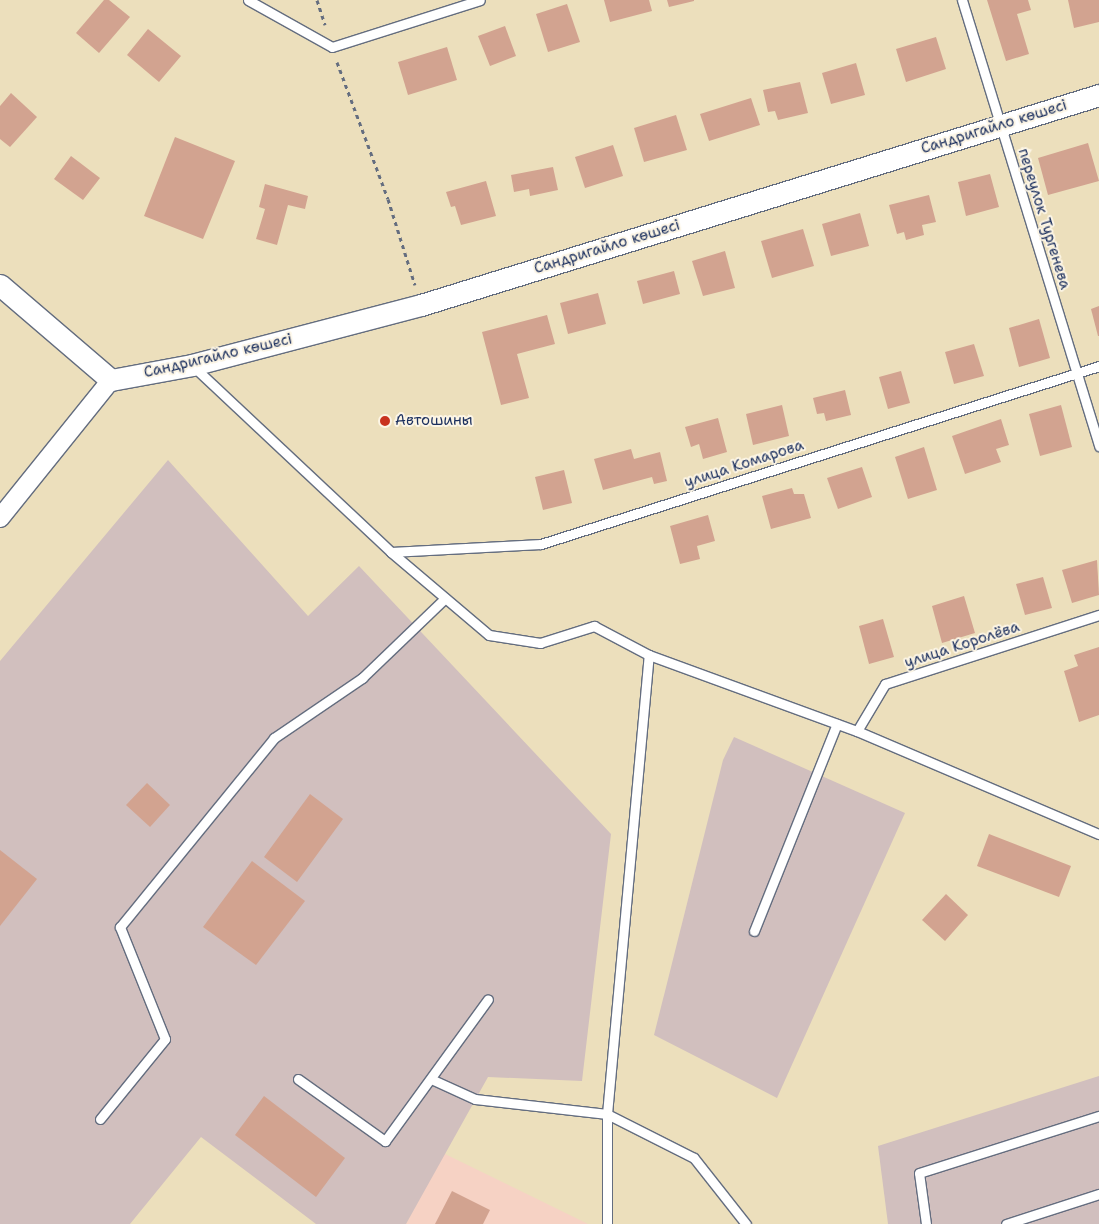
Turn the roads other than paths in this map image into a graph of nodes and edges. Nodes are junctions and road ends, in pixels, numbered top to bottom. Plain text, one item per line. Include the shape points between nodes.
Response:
1 (248, 0) edge
2 (480, 0) edge
3 (962, 0) edge
4 (1099, 95) edge
5 (1002, 125) junction
6 (0, 284) edge
7 (192, 365) junction
8 (1099, 366) edge
9 (1077, 372) junction
10 (111, 380) junction
11 (1099, 446) edge
12 (0, 518) edge
13 (391, 552) junction
14 (445, 598) junction
15 (1099, 615) edge
16 (649, 655) junction
17 (838, 724) junction
18 (857, 731) junction
19 (1099, 834) edge
20 (754, 931) dead end
21 (488, 999) dead end
22 (298, 1079) dead end
23 (431, 1079) junction
24 (607, 1114) junction
25 (1099, 1116) edge
26 (100, 1119) dead end
27 (1099, 1194) edge
28 (607, 1224) edge
29 (746, 1224) edge
30 (926, 1224) edge
31 (1006, 1224) edge

1 - 2 lane via 332,47
3 - 5 lane, переулок Тургенева
4 - 5 street, Сандригайло көшесі
5 - 7 street, Сандригайло көшесі via 421,305
5 - 9 lane, переулок Тургенева
6 - 10 street
7 - 10 street, Сандригайло көшесі
7 - 13 lane
8 - 9 lane, улица Комарова
9 - 11 lane, переулок Тургенева
9 - 13 lane, улица Комарова via 542,544
10 - 12 street
13 - 14 lane
14 - 16 lane via 489,635 540,643 594,626
14 - 26 lane via 362,678 274,738 120,927 164,1039
15 - 18 lane, улица Королёва via 885,684
16 - 17 lane
16 - 24 lane
17 - 18 lane
17 - 20 lane
18 - 19 lane
21 - 23 lane
22 - 23 lane via 385,1142
23 - 24 lane via 475,1099
24 - 28 lane
24 - 29 lane via 694,1158
25 - 30 lane via 919,1173
27 - 31 lane

